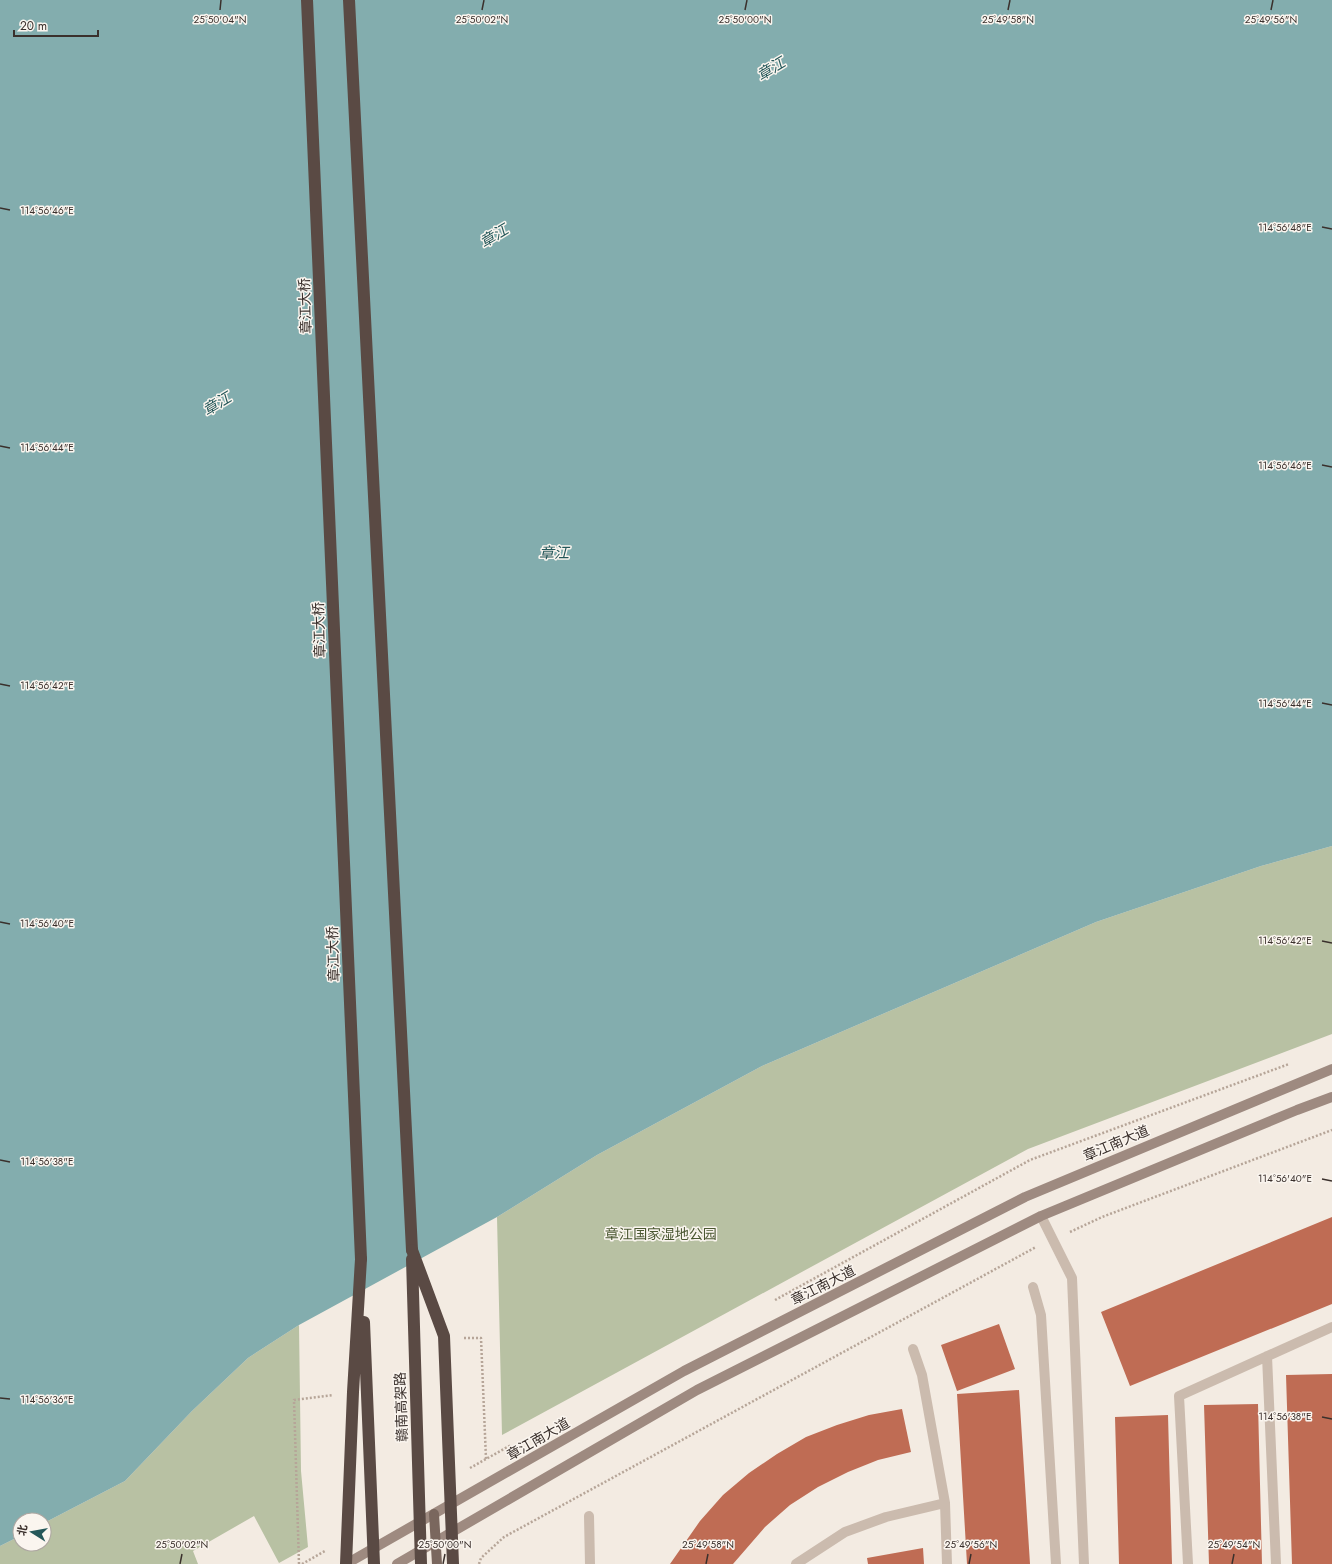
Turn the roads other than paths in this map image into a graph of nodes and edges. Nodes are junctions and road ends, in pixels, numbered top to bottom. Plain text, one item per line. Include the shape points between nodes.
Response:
1 (307, 0) edge
2 (349, 0) edge
3 (1332, 1069) edge
4 (1332, 1097) edge
5 (1041, 1216) junction
6 (412, 1250) junction
7 (361, 1258) junction
8 (1033, 1287) dead end
9 (1332, 1326) edge
10 (913, 1349) dead end
11 (1267, 1356) junction
12 (945, 1503) junction
13 (434, 1514) junction
14 (589, 1516) dead end
15 (436, 1541) junction
16 (346, 1564) edge
17 (374, 1564) edge
18 (397, 1564) edge
19 (421, 1564) edge
20 (437, 1564) edge
21 (453, 1564) edge
22 (590, 1564) edge
23 (796, 1564) edge
24 (947, 1564) edge
25 (1056, 1564) edge
26 (1084, 1564) edge
27 (1188, 1564) edge
28 (1276, 1564) edge

1 - 7 highway, 章江大桥
2 - 6 highway
3 - 13 main road, 章江南大道 via 1025,1197 684,1371
4 - 5 main road
5 - 15 main road via 697,1390
5 - 26 street via 1072,1278
6 - 19 highway, 赣南高架路, bridge
6 - 21 highway, bridge via 444,1336
7 - 16 highway, bridge
7 - 17 highway, bridge
8 - 25 street via 1041,1315
9 - 11 street
10 - 12 street via 922,1375
11 - 27 street via 1179,1396
11 - 28 street
12 - 23 street via 886,1516 845,1532
12 - 24 street
13 - 15 main road
13 - 16 main road, 章江南大道
14 - 22 street
15 - 18 main road
15 - 20 main road

